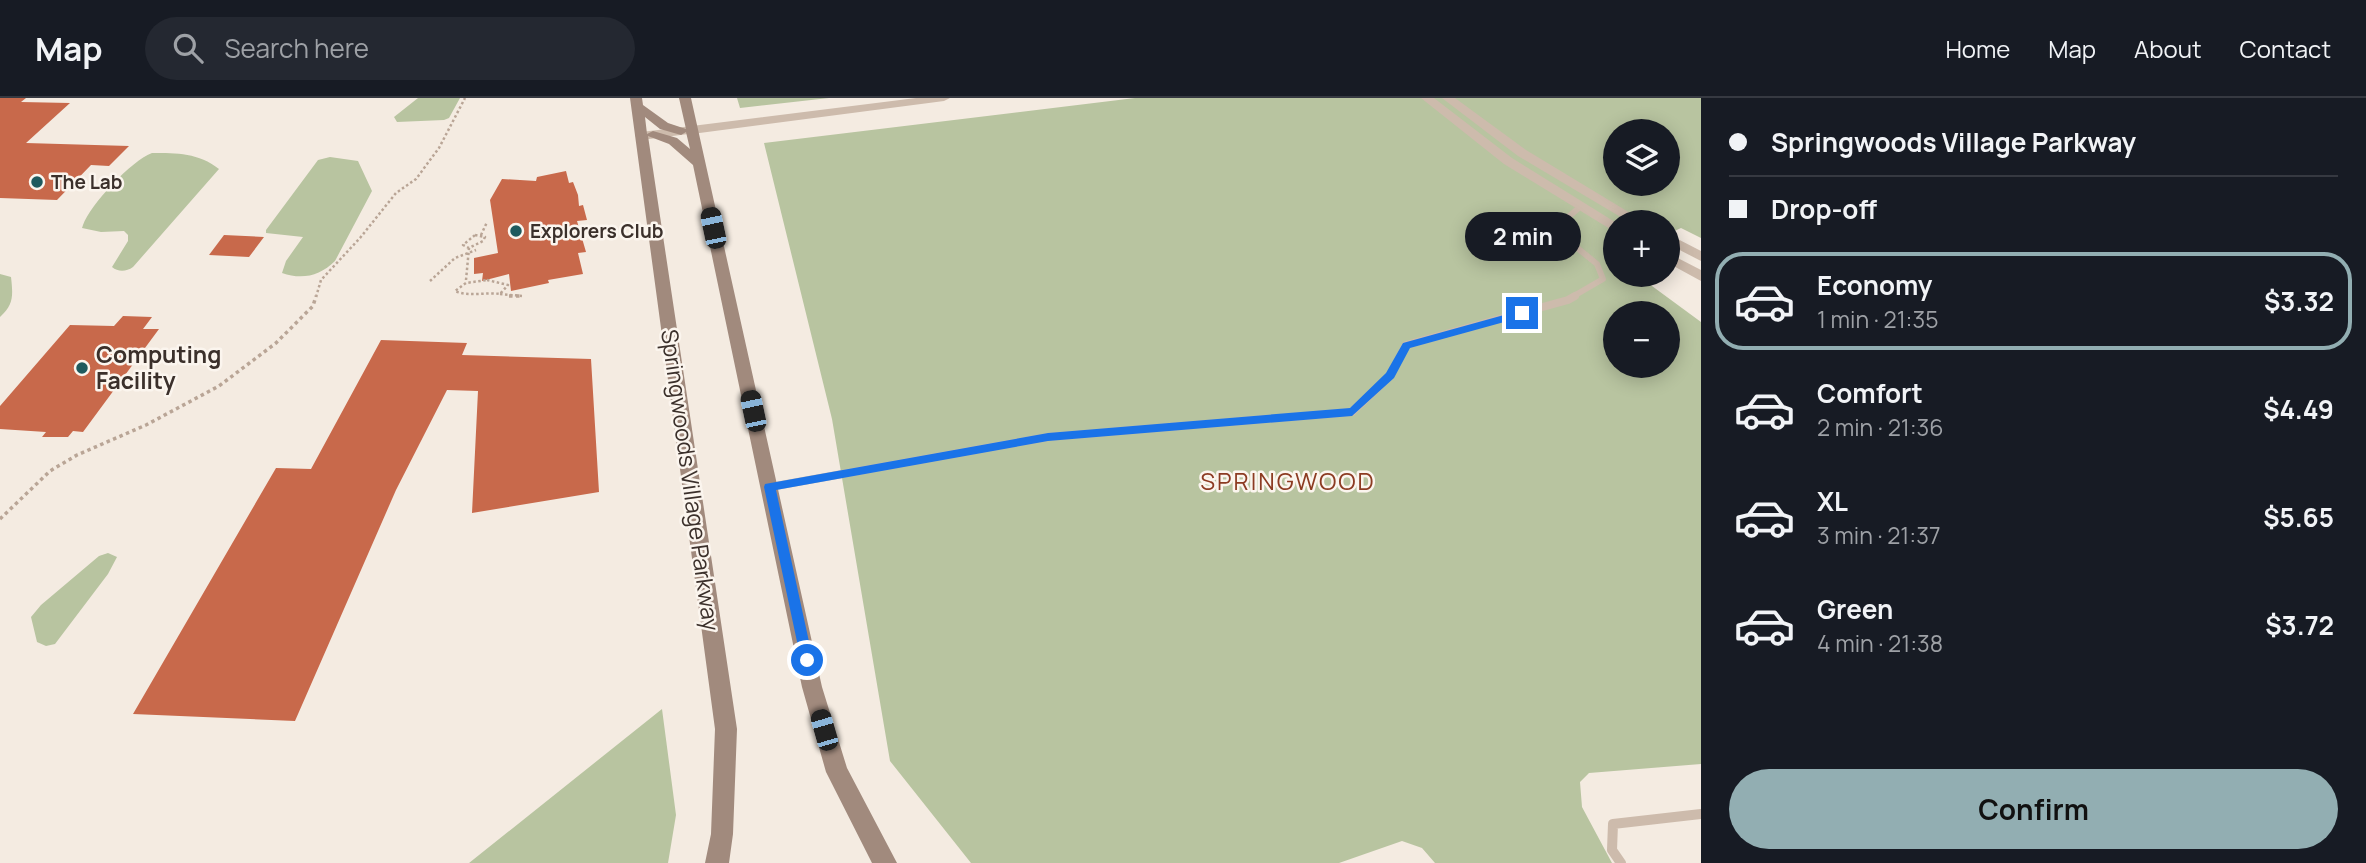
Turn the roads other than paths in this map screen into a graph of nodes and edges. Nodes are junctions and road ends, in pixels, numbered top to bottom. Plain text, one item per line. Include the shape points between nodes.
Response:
1 (685, 98) edge
2 (944, 98) edge
3 (1427, 98) edge
4 (1448, 98) edge
5 (637, 102) edge
6 (687, 131) junction
7 (647, 136) junction
8 (699, 164) junction
9 (1600, 201) junction
10 (1580, 207) junction
11 (1616, 210) edge
12 (1603, 221) edge
13 (1680, 246) edge
14 (1701, 257) edge
15 (1680, 264) edge
16 (1701, 276) edge
17 (769, 487) junction
18 (1701, 814) edge
19 (717, 863) edge
20 (885, 863) edge
21 (1620, 863) edge

1 - 6 main road
2 - 6 street
3 - 10 street via 1508,161
4 - 9 street
5 - 6 main road via 664,126
5 - 7 main road, Springwoods Village Parkway
6 - 7 street
6 - 8 main road
7 - 8 main road via 673,141
7 - 19 main road, Springwoods Village Parkway via 726,729
8 - 17 main road
9 - 10 street
9 - 11 street
10 - 12 street
10 - 17 lane via 1554,229 1597,264 1603,279 1569,300 1406,345 1390,376 1352,412 1048,437
13 - 14 street
15 - 16 street
17 - 20 main road via 812,687 837,772
18 - 21 lane via 1613,824 1612,849

